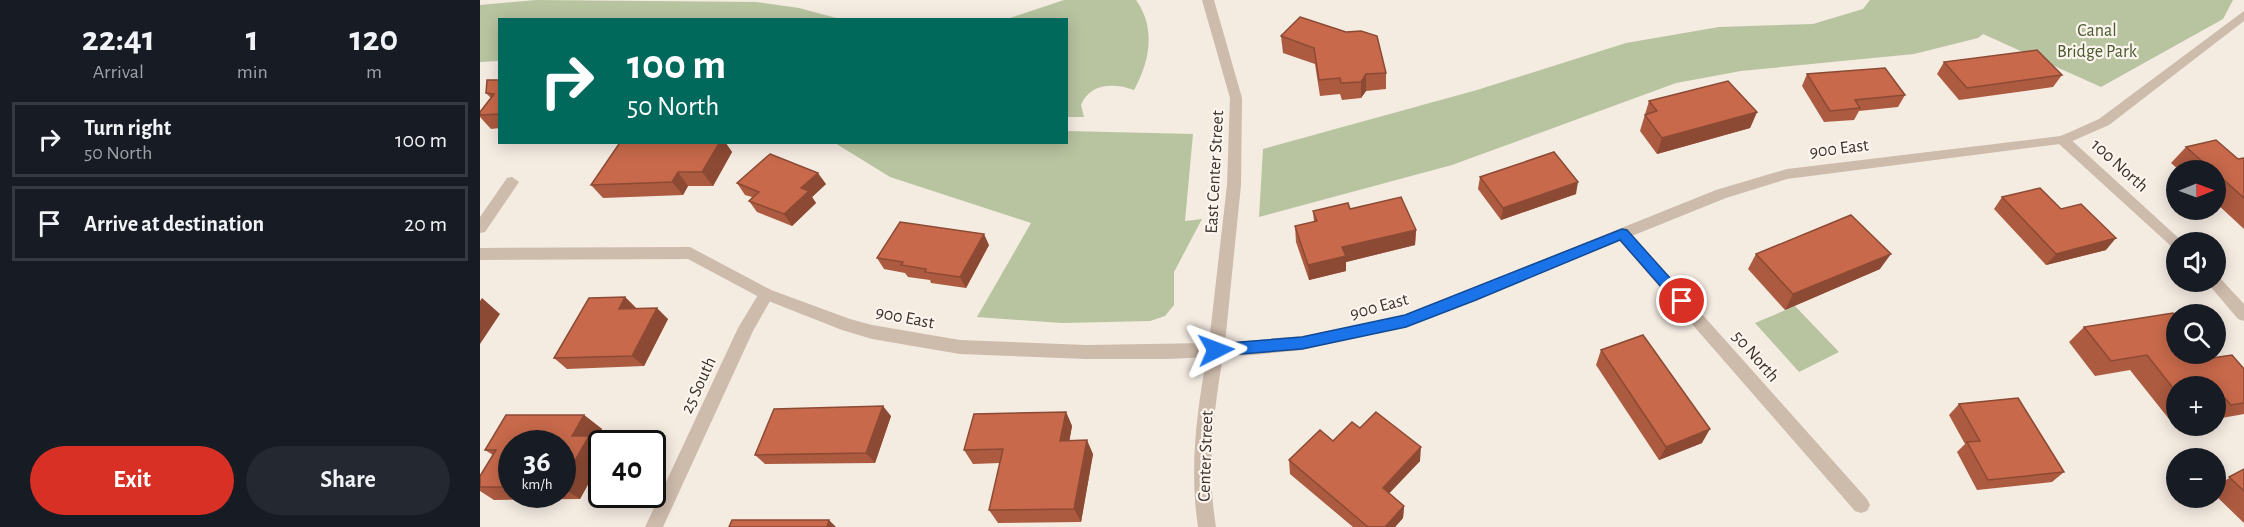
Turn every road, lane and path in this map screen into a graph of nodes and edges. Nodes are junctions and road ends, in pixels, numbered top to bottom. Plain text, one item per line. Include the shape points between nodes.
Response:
1 (1208, 0) edge
2 (2243, 19) edge
3 (2063, 140) junction
4 (512, 182) dead end
5 (480, 228) edge
6 (2166, 233) edge
7 (1622, 234) junction
8 (480, 254) edge
9 (2223, 292) edge
10 (766, 294) junction
11 (2244, 315) edge
12 (1216, 350) junction
13 (1861, 505) dead end
14 (654, 527) edge
15 (1207, 527) edge

1 - 12 street, East Center Street via 1236,98 1233,185
2 - 3 street, 900 East via 2104,122
3 - 6 street, 100 North
3 - 7 street, 900 East via 1787,174 1722,194
4 - 5 street
7 - 12 street, 900 East via 1406,321 1302,343
7 - 13 street, 50 North
8 - 10 street, 900 East via 690,253
9 - 11 street
10 - 12 street, 900 East via 872,332 960,347 1086,352
10 - 14 street, 25 South via 746,328
12 - 15 street, Center Street via 1204,420 1201,498

